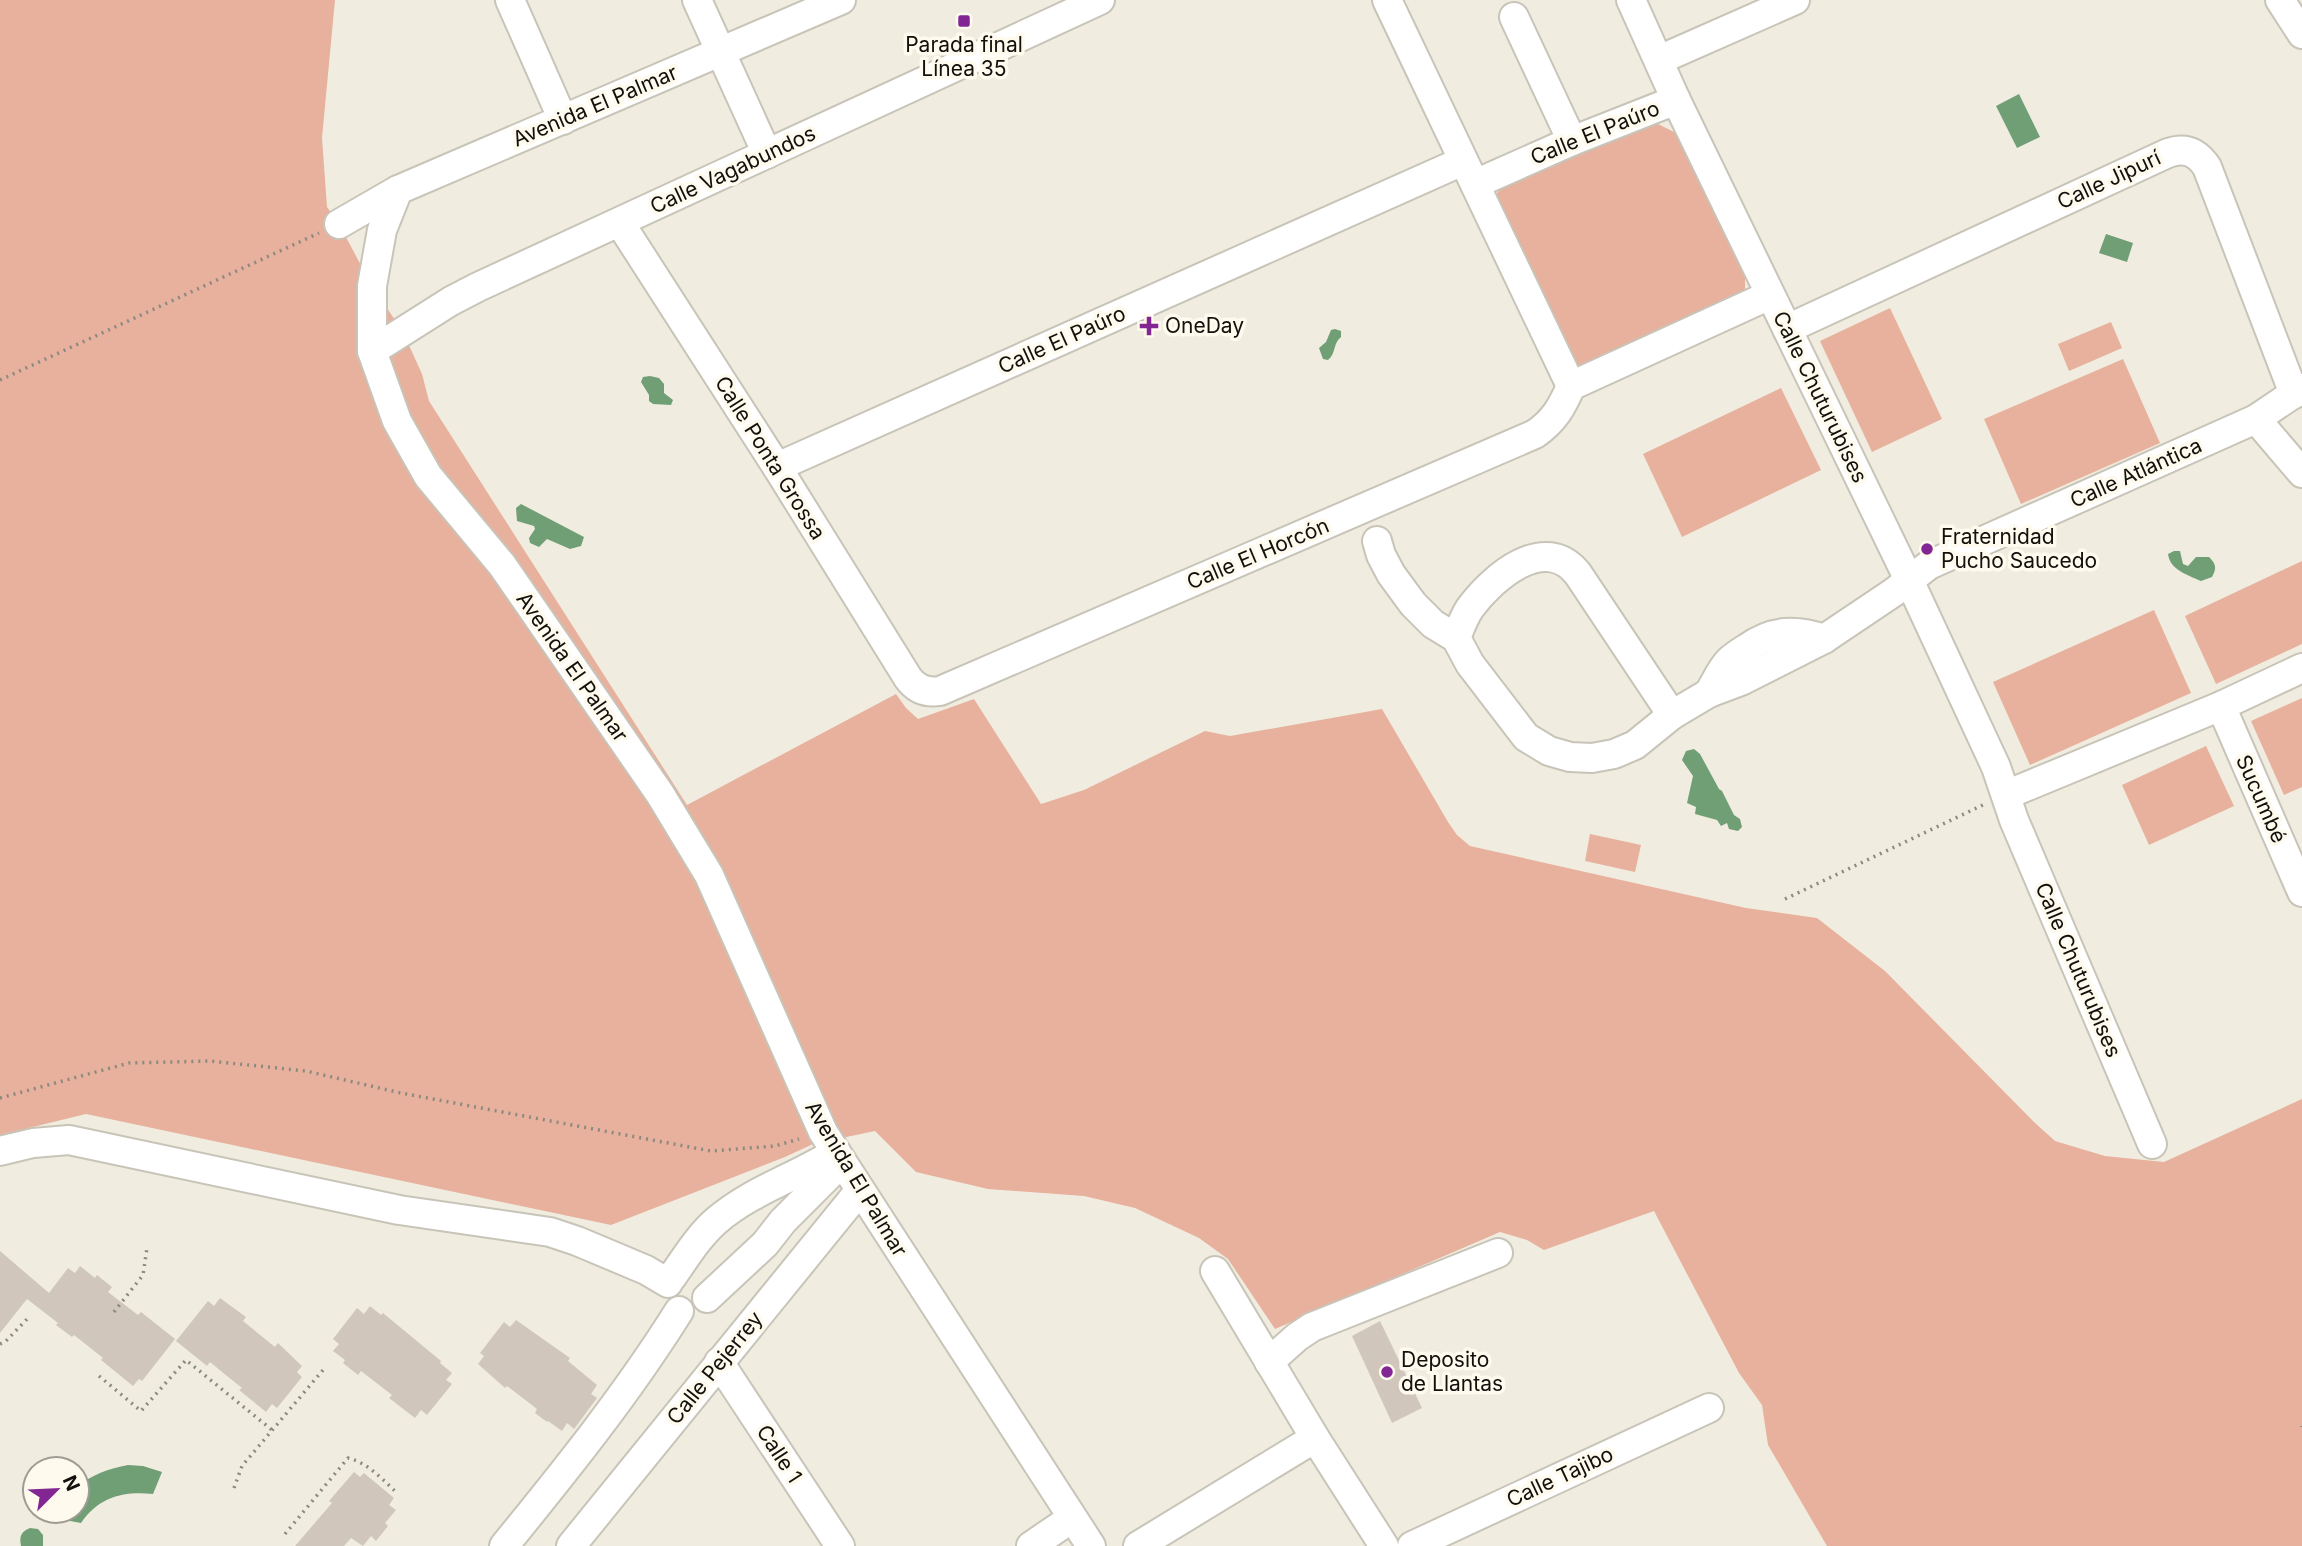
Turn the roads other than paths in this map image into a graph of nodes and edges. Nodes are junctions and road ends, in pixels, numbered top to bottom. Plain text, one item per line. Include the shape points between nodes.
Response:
1 (510, 0) edge
2 (697, 0) edge
3 (841, 0) edge
4 (1100, 0) edge
5 (1388, 0) edge
6 (1631, 0) edge
7 (1795, 0) edge
8 (2280, 0) edge
9 (1514, 16) dead end
10 (2302, 34) edge
11 (720, 51) junction
12 (1659, 60) junction
13 (1676, 100) junction
14 (563, 120) junction
15 (1573, 141) junction
16 (766, 154) junction
17 (1469, 173) junction
18 (398, 191) junction
19 (620, 223) junction
20 (338, 224) road end
21 (1770, 295) junction
22 (1787, 329) junction
23 (372, 351) junction
24 (1571, 386) junction
25 (2298, 391) edge
26 (2256, 419) junction
27 (777, 467) junction
28 (2302, 473) edge
29 (1377, 541) dead end
30 (1909, 580) junction
31 (1456, 638) junction
32 (2302, 668) edge
33 (922, 690) joint
34 (2221, 706) junction
35 (1672, 715) junction
36 (2006, 794) junction
37 (2302, 892) edge
38 (2152, 1144) dead end
39 (833, 1149) junction
40 (0, 1151) edge
41 (860, 1190) junction
42 (1497, 1252) dead end
43 (1215, 1271) dead end
44 (670, 1280) junction
45 (707, 1298) junction
46 (679, 1311) junction
47 (719, 1362) junction
48 (1269, 1362) junction
49 (1709, 1408) dead end
50 (1315, 1438) junction
51 (1072, 1518) junction
52 (575, 1544) edge
53 (505, 1546) edge
54 (840, 1546) edge
55 (1031, 1546) edge
56 (1091, 1546) edge
57 (1138, 1546) edge
58 (1384, 1546) edge
59 (1412, 1546) edge

1 - 14 street
2 - 11 street
3 - 11 street, Avenida El Palmar
4 - 16 street, Calle Vagabundos
5 - 17 street
6 - 12 street, Calle Chuturubises
7 - 12 street
8 - 10 street
9 - 15 street
11 - 14 street, Avenida El Palmar
11 - 16 street
12 - 13 street, Calle Chuturubises
13 - 15 street, Calle El Paúro
13 - 21 street, Calle Chuturubises
14 - 18 street, Avenida El Palmar
15 - 17 street, Calle El Paúro
16 - 19 street, Calle Vagabundos
17 - 24 street
17 - 27 street, Calle El Paúro
18 - 20 street
18 - 23 street, Avenida El Palmar via 382,230 372,286
19 - 23 street, Calle Vagabundos via 451,301
19 - 27 street, Calle Ponta Grossa
21 - 22 street, Calle Chuturubises
21 - 24 street
22 - 25 street, Calle Jipurí via 2181,150 2193,153 2207,167
22 - 30 street, Calle Chuturubises
23 - 39 street, Avenida El Palmar via 397,421 428,476 509,576 660,794 709,875
24 - 33 street, Calle El Horcón via 1562,407 1535,434 940,691
25 - 26 street, Calle Atlántica
26 - 28 street
26 - 30 street, Calle Atlántica via 1929,565
27 - 33 street, Calle Ponta Grossa via 908,678
29 - 31 street via 1391,574 1413,604
30 - 35 street, Calle Atlántica via 1824,639 1791,631 1757,641 1735,671
30 - 36 street, Calle Chuturubises
31 - 35 street via 1470,664 1526,737 1549,751 1570,757 1614,754 1635,745
31 - 35 street via 1469,610 1494,581 1535,558 1559,558 1578,574
32 - 34 street
34 - 36 street
34 - 37 street, Sucumbé
36 - 38 street, Calle Chuturubises
39 - 41 street, Avenida El Palmar
39 - 44 street via 717,1220 695,1242
39 - 45 street via 765,1244
40 - 44 street via 69,1140 398,1210 550,1232
41 - 47 street, Calle Pejerrey
41 - 51 street, Avenida El Palmar
42 - 48 street via 1312,1327
43 - 48 street
44 - 45 street via 679,1273 694,1272 706,1282
44 - 46 street via 668,1299
45 - 46 street via 699,1309
46 - 53 street via 620,1400
47 - 52 street, Calle Pejerrey
47 - 54 street, Calle 1
48 - 50 street
49 - 59 street, Calle Tajibo
50 - 57 street
50 - 58 street
51 - 55 street
51 - 56 street, Avenida El Palmar

